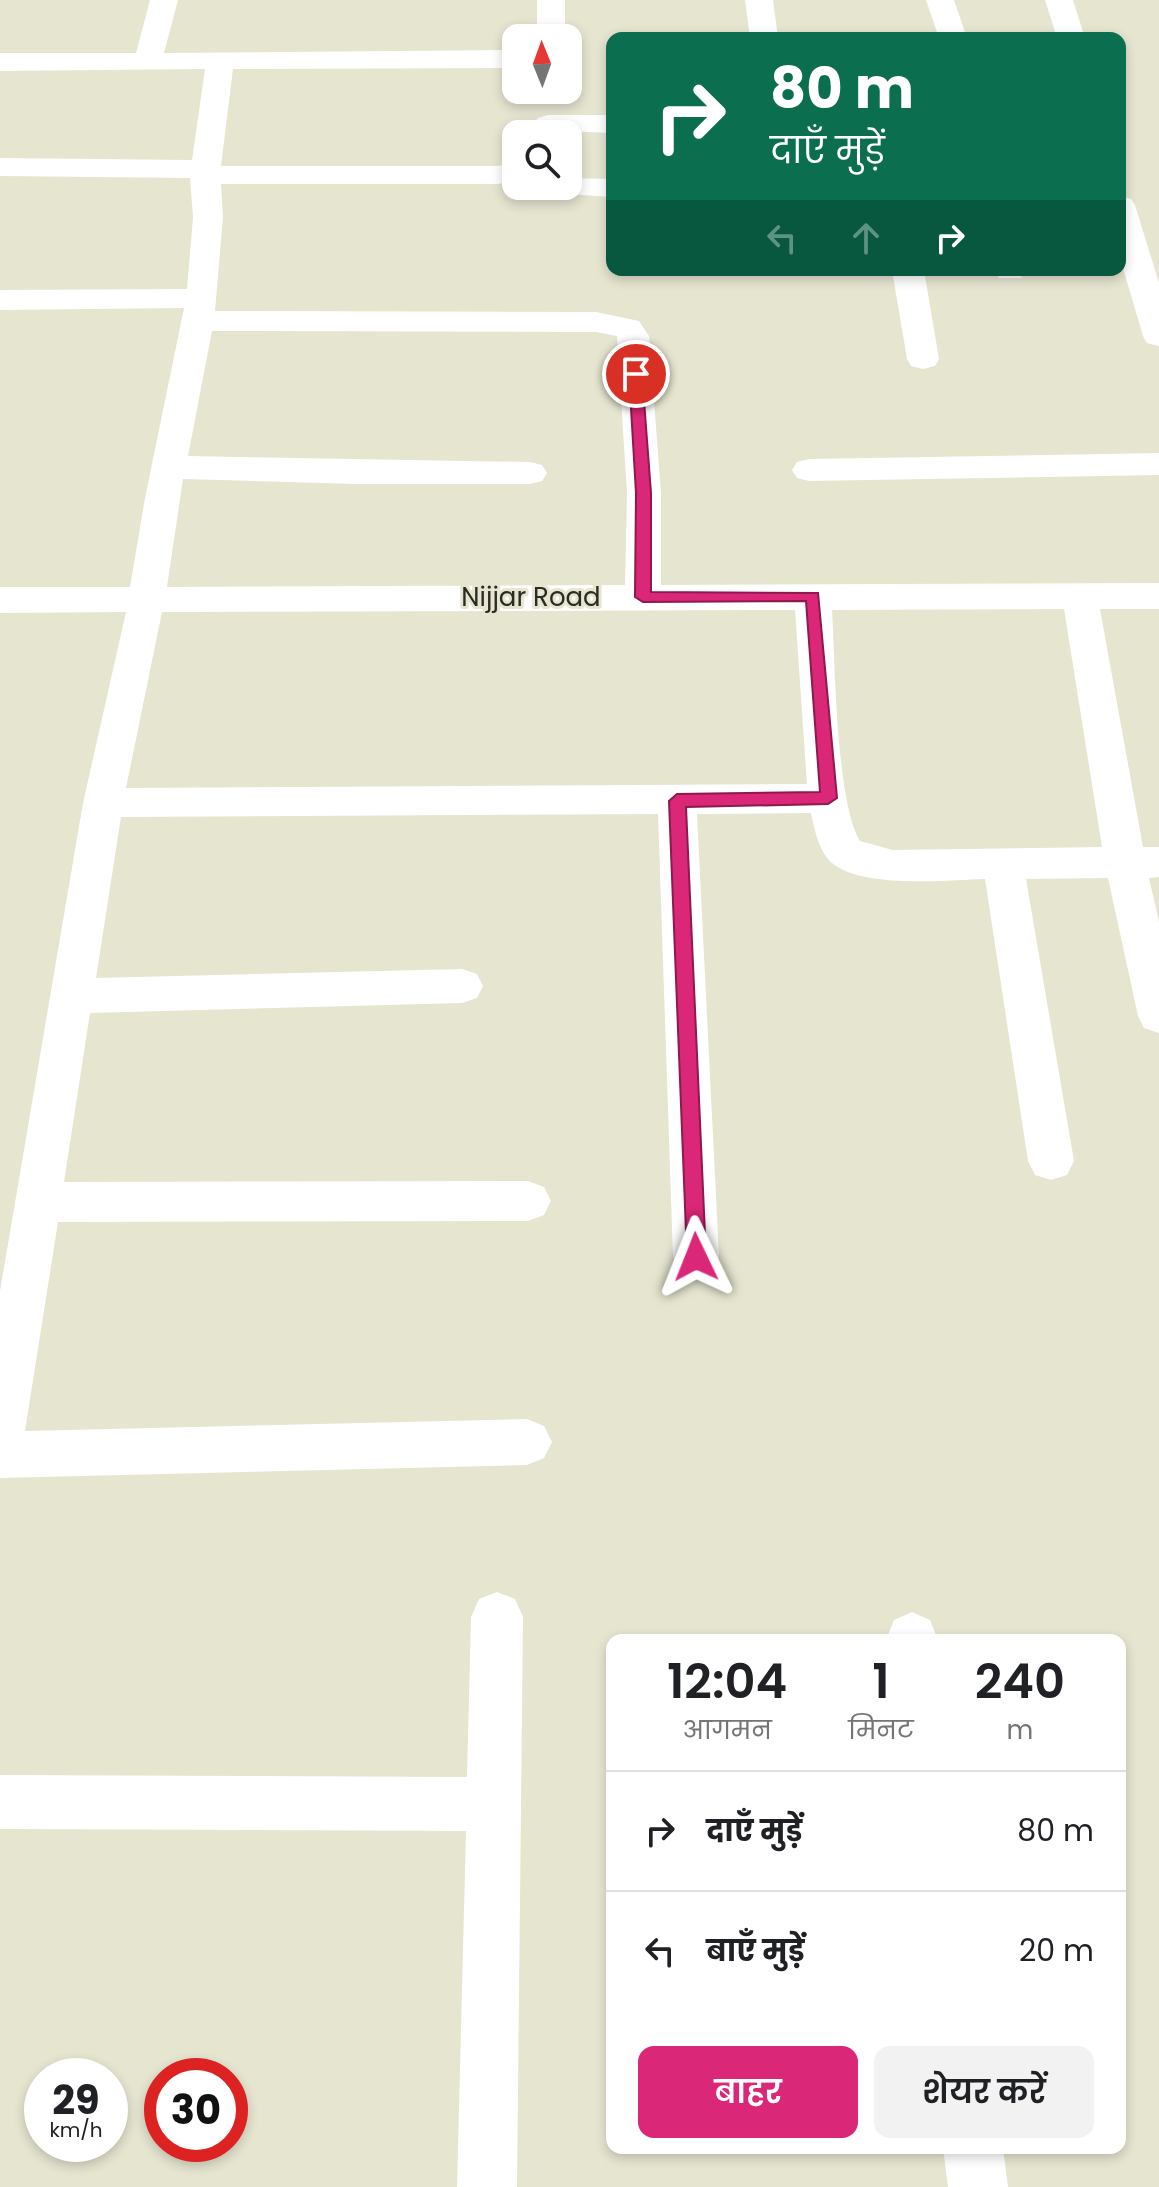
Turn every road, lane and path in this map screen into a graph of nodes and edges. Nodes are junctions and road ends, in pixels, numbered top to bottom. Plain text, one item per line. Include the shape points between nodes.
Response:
1 (164, 0) edge
2 (551, 0) edge
3 (759, 0) edge
4 (940, 0) edge
5 (1059, 0) edge
6 (551, 24) edge
7 (763, 32) edge
8 (951, 32) edge
9 (1069, 32) edge
10 (502, 59) edge
11 (148, 61) junction
12 (220, 61) junction
13 (0, 62) edge
14 (582, 122) edge
15 (606, 124) edge
16 (0, 167) edge
17 (502, 172) edge
18 (205, 173) junction
19 (582, 187) edge
20 (606, 188) edge
21 (1126, 227) edge
22 (909, 276) edge
23 (0, 300) edge
24 (199, 310) junction
25 (1159, 336) edge
26 (923, 359) dead end
27 (1159, 464) edge
28 (169, 467) junction
29 (809, 470) dead end
30 (530, 473) dead end
31 (813, 596) junction
32 (1080, 596) junction
33 (1159, 596) edge
34 (643, 597) junction
35 (147, 598) junction
36 (0, 600) edge
37 (828, 798) junction
38 (677, 801) junction
39 (103, 803) junction
40 (1003, 862) junction
41 (1142, 862) edge
42 (462, 986) dead end
43 (70, 996) junction
44 (1159, 1016) edge
45 (1051, 1161) dead end
46 (528, 1201) dead end
47 (38, 1202) junction
48 (696, 1257) dead end
49 (6, 1346) edge
50 (0, 1435) edge
51 (527, 1442) dead end
52 (0, 1455) edge
53 (497, 1617) dead end
54 (0, 1802) edge
55 (494, 1804) junction
56 (974, 2154) edge
57 (487, 2187) edge
58 (978, 2187) edge

1 - 11 street
2 - 6 street
3 - 7 street
4 - 8 street
5 - 9 street
10 - 12 street
11 - 12 street
11 - 13 street
12 - 18 street
14 - 15 street
16 - 18 street via 179,167
17 - 18 street
18 - 24 street via 208,217
19 - 20 street
21 - 25 street
22 - 26 street
23 - 24 street
24 - 28 street
24 - 34 street via 596,322 628,328 639,396
27 - 29 street
28 - 30 street
28 - 35 street
31 - 32 street, Nijjar Road
31 - 34 street, Nijjar Road
31 - 37 street
32 - 33 street, Nijjar Road
32 - 41 street
34 - 35 street, Nijjar Road
35 - 36 street, Nijjar Road
35 - 39 street
37 - 38 street
37 - 40 street via 843,850 864,860 893,865
38 - 39 street via 476,797
38 - 48 street
39 - 43 street
40 - 41 street
40 - 45 street
41 - 44 street
42 - 43 street
43 - 47 street
46 - 47 street
47 - 49 street
49 - 50 street
51 - 52 street
53 - 55 street
54 - 55 street
55 - 57 street
56 - 58 street

